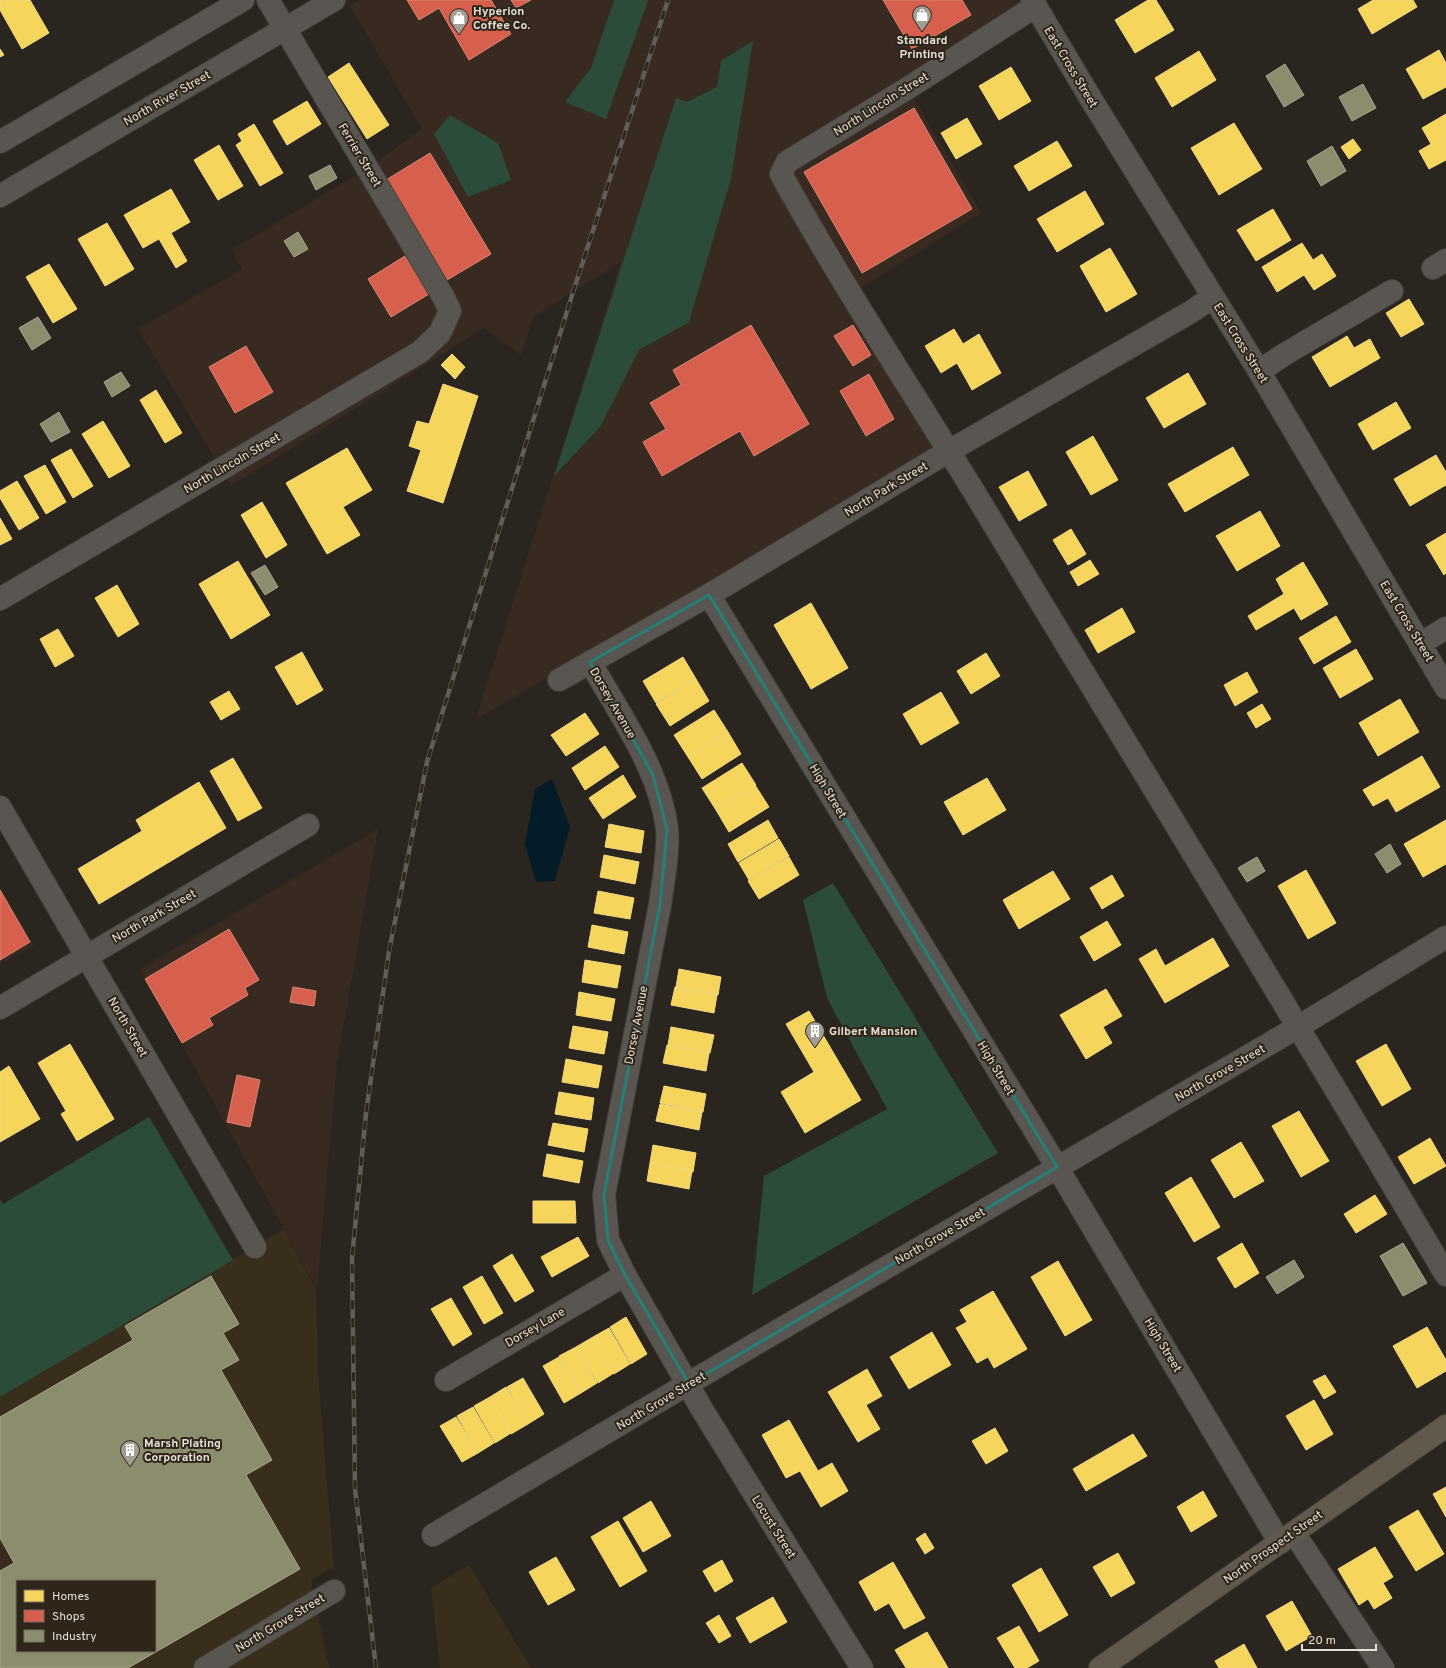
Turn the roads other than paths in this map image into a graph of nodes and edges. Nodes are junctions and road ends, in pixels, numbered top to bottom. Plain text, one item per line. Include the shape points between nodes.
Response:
1 (242, 0) edge
2 (268, 0) edge
3 (334, 0) edge
4 (1034, 3) edge
5 (284, 30) junction
6 (0, 142) edge
7 (1, 192) edge
8 (1392, 290) dead end
9 (1213, 297) junction
10 (450, 311) joint
11 (1258, 371) junction
12 (949, 451) junction
13 (710, 595) junction
14 (0, 599) edge
15 (1446, 628) edge
16 (1420, 644) junction
17 (590, 662) junction
18 (559, 680) dead end
19 (1446, 688) edge
20 (0, 807) edge
21 (308, 825) dead end
22 (1446, 937) edge
23 (87, 956) junction
24 (0, 1008) edge
25 (1298, 1027) junction
26 (1058, 1167) junction
27 (255, 1247) dead end
28 (625, 1275) junction
29 (1446, 1275) edge
30 (446, 1380) dead end
31 (689, 1384) junction
32 (1446, 1426) edge
33 (433, 1535) dead end
34 (1287, 1538) junction
35 (334, 1591) dead end
36 (205, 1668) edge
37 (862, 1668) edge
38 (1100, 1668) edge
39 (1383, 1668) edge

1 - 6 street
2 - 5 street, Ferrier Street
3 - 5 street, North River Street
4 - 9 street, East Cross Street
4 - 12 street, North Lincoln Street via 908,88 787,162 781,174 813,233
5 - 7 street, North River Street
5 - 10 street, Ferrier Street
8 - 11 street
9 - 11 street, East Cross Street
9 - 12 street, North Park Street
10 - 14 street, North Lincoln Street via 440,333 420,352
11 - 16 street, East Cross Street
12 - 13 street, North Park Street
12 - 25 street
13 - 17 street, North Park Street
13 - 26 street, High Street
15 - 16 street
16 - 19 street, East Cross Street
17 - 18 street, North Park Street
17 - 28 street, Dorsey Avenue via 653,775 662,802 667,830 660,905 604,1195 608,1240
20 - 23 street, North Street
21 - 23 street, North Park Street
22 - 25 street, North Grove Street
23 - 24 street, North Park Street
23 - 27 street, North Street
25 - 26 street, North Grove Street
25 - 29 street
26 - 31 street, North Grove Street
26 - 34 street, High Street
28 - 30 street, Dorsey Lane
28 - 31 street, Dorsey Avenue
31 - 33 street, North Grove Street
31 - 37 street, Locust Street
32 - 34 main road, North Prospect Street
34 - 38 main road, North Prospect Street
34 - 39 street, High Street
35 - 36 street, North Grove Street

